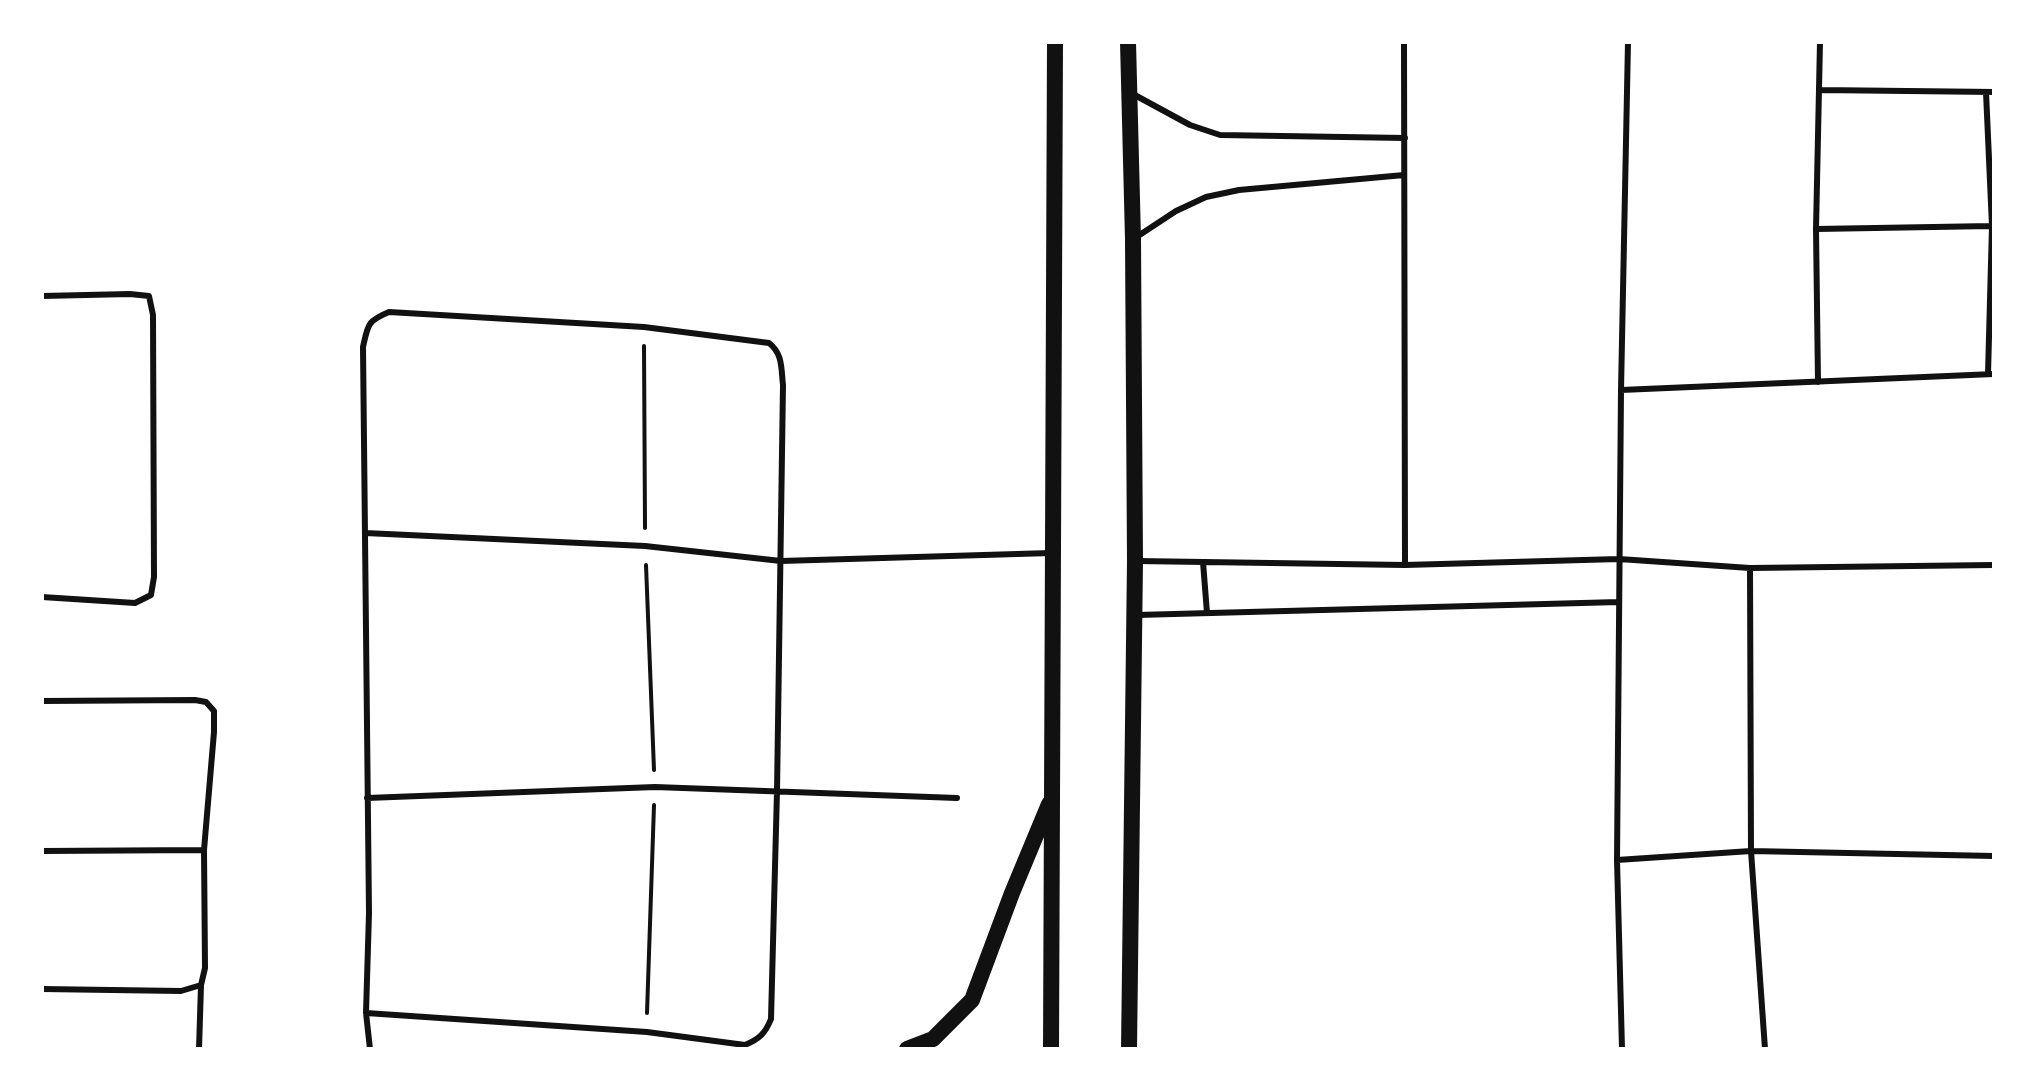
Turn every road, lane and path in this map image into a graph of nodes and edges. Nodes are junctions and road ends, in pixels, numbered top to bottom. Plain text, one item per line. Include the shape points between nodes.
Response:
1 (1055, 42) edge
2 (1128, 42) edge
3 (1404, 42) edge
4 (1628, 42) edge
5 (1820, 42) edge
6 (1820, 90) junction
7 (1128, 91) junction
8 (1986, 92) junction
9 (1994, 92) edge
10 (1405, 138) junction
11 (1404, 175) junction
12 (1992, 226) junction
13 (1816, 229) junction
14 (1133, 239) junction
15 (42, 296) edge
16 (644, 327) junction
17 (1991, 374) edge
18 (1818, 382) junction
19 (1621, 390) junction
20 (365, 533) junction
21 (645, 546) junction
22 (1052, 553) junction
23 (1619, 559) junction
24 (781, 561) junction
25 (1134, 561) junction
26 (1203, 562) junction
27 (1405, 565) junction
28 (1994, 565) edge
29 (1750, 568) junction
30 (42, 597) edge
31 (1619, 602) junction
32 (1207, 613) junction
33 (1133, 615) junction
34 (42, 701) edge
35 (655, 787) junction
36 (777, 791) junction
37 (1052, 797) junction
38 (367, 798) junction
39 (957, 798) dead end
40 (204, 850) junction
41 (42, 851) edge
42 (1751, 851) junction
43 (1994, 856) edge
44 (1617, 860) junction
45 (201, 985) junction
46 (42, 989) edge
47 (366, 1013) junction
48 (647, 1032) junction
49 (199, 1049) edge
50 (370, 1049) edge
51 (907, 1049) edge
52 (1051, 1049) edge
53 (1129, 1049) edge
54 (1622, 1049) edge
55 (1765, 1049) edge

1 - 22 highway
2 - 7 highway
3 - 10 street
4 - 19 street
5 - 6 street
6 - 8 street
6 - 13 street
7 - 10 street via 1190,125 1220,135
7 - 14 highway
8 - 9 street
8 - 12 street
10 - 11 street
11 - 14 street via 1239,190 1206,197
11 - 27 street
12 - 13 street
12 - 17 street
13 - 18 street
14 - 25 highway
15 - 30 street via 149,296 153,315 154,577 151,596 135,603
16 - 20 street via 389,312 376,317 367,326 363,347
16 - 21 path
16 - 24 street via 754,339 777,349 783,385
17 - 18 street
18 - 19 street
19 - 23 street
20 - 21 street
20 - 38 street
21 - 24 street
21 - 35 path
22 - 24 street
22 - 37 highway
23 - 27 street
23 - 29 street
23 - 31 street
24 - 36 street
25 - 26 street
25 - 33 highway
26 - 27 street
26 - 32 street
28 - 29 street
29 - 42 street
31 - 32 street
31 - 44 street
32 - 33 street
33 - 53 highway
34 - 40 street via 206,702 214,711 214,732
35 - 36 street
35 - 38 street
35 - 48 path
36 - 39 street
36 - 48 street via 771,1019 765,1033 745,1045
37 - 51 highway via 972,1000 933,1039
37 - 52 highway
38 - 47 street
40 - 41 street
40 - 45 street via 205,968
42 - 43 street
42 - 44 street
42 - 55 street
44 - 54 street
45 - 46 street via 181,991
45 - 49 street
47 - 48 street
47 - 50 street

